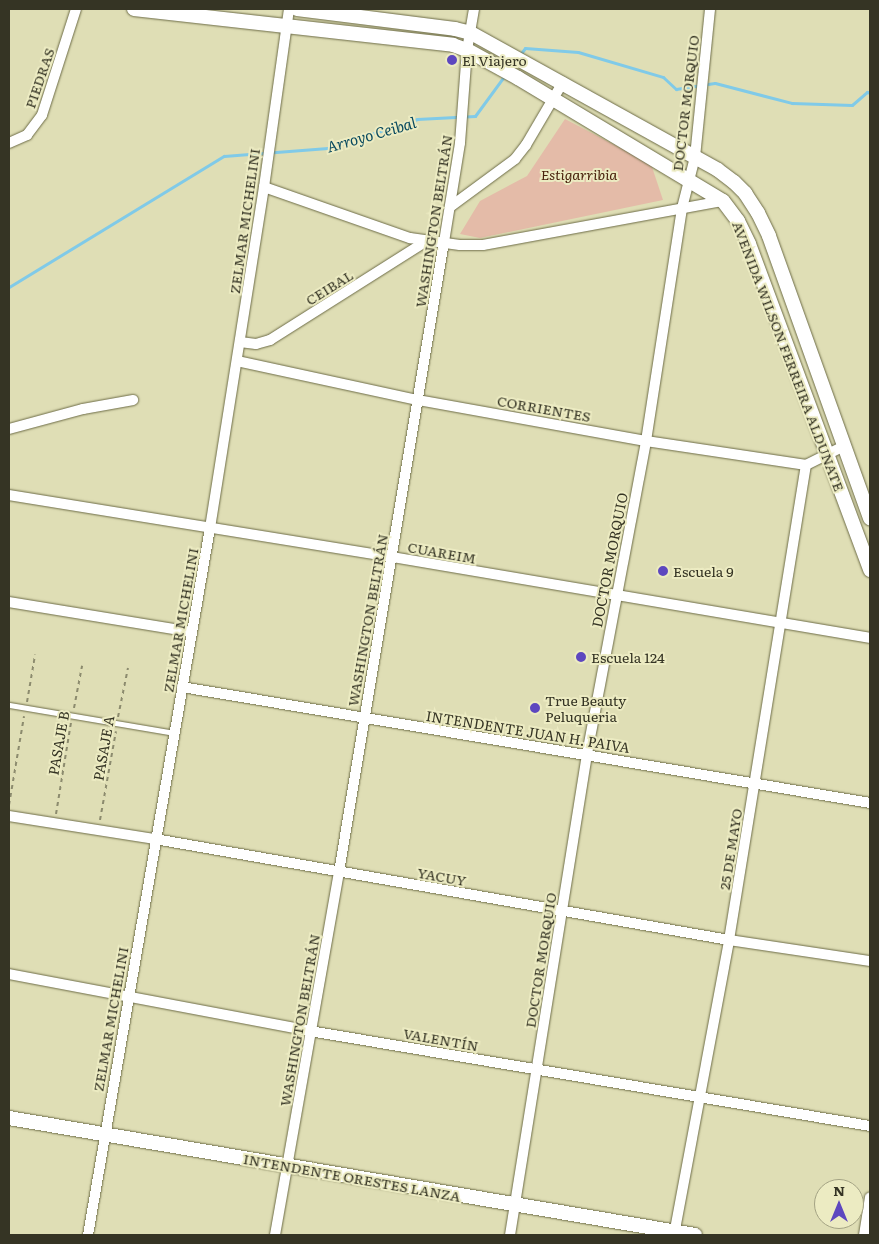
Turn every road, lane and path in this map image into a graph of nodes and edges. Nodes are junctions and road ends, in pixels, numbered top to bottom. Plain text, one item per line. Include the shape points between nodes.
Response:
1 (76, 9) edge
2 (134, 9) edge
3 (289, 9) edge
4 (297, 9) edge
5 (474, 9) edge
6 (710, 9) edge
7 (287, 25) junction
8 (471, 33) junction
9 (467, 50) junction
10 (563, 82) junction
11 (553, 99) junction
12 (9, 143) edge
13 (695, 157) junction
14 (690, 179) junction
15 (264, 187) junction
16 (723, 201) junction
17 (450, 207) junction
18 (682, 208) junction
19 (428, 240) junction
20 (444, 242) junction
21 (240, 342) junction
22 (237, 361) junction
23 (133, 400) dead end
24 (418, 400) junction
25 (9, 429) edge
26 (646, 440) junction
27 (844, 446) junction
28 (828, 452) junction
29 (806, 465) junction
30 (9, 495) edge
31 (870, 518) edge
32 (210, 528) junction
33 (392, 557) junction
34 (870, 570) edge
35 (615, 596) junction
36 (9, 602) edge
37 (781, 623) junction
38 (192, 632) junction
39 (870, 638) edge
40 (35, 655) dead end
41 (82, 666) dead end
42 (128, 668) dead end
43 (182, 687) junction
44 (9, 705) edge
45 (26, 708) junction
46 (72, 717) junction
47 (364, 718) junction
48 (117, 725) junction
49 (174, 733) junction
50 (587, 754) junction
51 (754, 784) junction
52 (870, 803) edge
53 (9, 805) edge
54 (9, 816) edge
55 (54, 824) junction
56 (98, 831) junction
57 (155, 839) junction
58 (339, 872) junction
59 (562, 910) junction
60 (729, 940) junction
61 (870, 961) edge
62 (9, 974) edge
63 (128, 996) junction
64 (310, 1031) junction
65 (537, 1069) junction
66 (699, 1098) junction
67 (9, 1118) edge
68 (870, 1126) edge
69 (104, 1134) junction
70 (287, 1166) junction
71 (870, 1197) edge
72 (515, 1205) junction
73 (674, 1234) edge
74 (88, 1235) edge
75 (275, 1235) edge
76 (510, 1235) edge
77 (695, 1235) edge
78 (864, 1235) edge

1 - 12 street, PIEDRAS via 42,116 27,135
2 - 7 street, AVENIDA WILSON FERREIRA ALDUNATE
3 - 7 street, ZELMAR MICHELINI
4 - 8 street, AVENIDA WILSON FERREIRA ALDUNATE
5 - 8 street, WASHINGTON BELTRÁN
6 - 13 street, DOCTOR MORQUIO
7 - 9 street, AVENIDA WILSON FERREIRA ALDUNATE via 453,45
7 - 15 street, ZELMAR MICHELINI
8 - 9 street, WASHINGTON BELTRÁN
8 - 10 street, AVENIDA WILSON FERREIRA ALDUNATE
9 - 11 street, AVENIDA WILSON FERREIRA ALDUNATE
9 - 17 street, WASHINGTON BELTRÁN via 460,143
10 - 11 street
10 - 13 street, AVENIDA WILSON FERREIRA ALDUNATE
11 - 14 street, AVENIDA WILSON FERREIRA ALDUNATE
11 - 17 street via 515,159
13 - 14 street, DOCTOR MORQUIO
13 - 27 street, AVENIDA WILSON FERREIRA ALDUNATE via 734,182 758,212
14 - 16 street, AVENIDA WILSON FERREIRA ALDUNATE
14 - 18 street, DOCTOR MORQUIO
15 - 19 street via 383,230
15 - 21 street, ZELMAR MICHELINI
16 - 18 street
16 - 28 street, AVENIDA WILSON FERREIRA ALDUNATE via 749,244
17 - 20 street, WASHINGTON BELTRÁN
18 - 20 street via 483,245
18 - 26 street, DOCTOR MORQUIO
19 - 20 street
19 - 21 street, CEIBAL via 270,340 256,344
20 - 24 street, WASHINGTON BELTRÁN
21 - 22 street, ZELMAR MICHELINI
22 - 24 street, CORRIENTES
22 - 32 street, ZELMAR MICHELINI
23 - 25 street via 83,409
24 - 26 street, CORRIENTES
24 - 33 street, WASHINGTON BELTRÁN
26 - 29 street, CORRIENTES
26 - 35 street, DOCTOR MORQUIO
27 - 28 street
27 - 31 street, AVENIDA WILSON FERREIRA ALDUNATE
28 - 29 street
28 - 34 street, AVENIDA WILSON FERREIRA ALDUNATE
29 - 37 street, 25 DE MAYO
30 - 32 street, CUAREIM
32 - 33 street, CUAREIM
32 - 38 street, ZELMAR MICHELINI
33 - 35 street, CUAREIM
33 - 47 street, WASHINGTON BELTRÁN
35 - 37 street, CUAREIM
35 - 50 street, DOCTOR MORQUIO
36 - 38 street
37 - 39 street, CUAREIM
37 - 51 street, 25 DE MAYO
38 - 43 street, ZELMAR MICHELINI
40 - 45 path
41 - 46 path, PASAJE B
42 - 48 path, PASAJE A
43 - 47 street, INTENDENTE JUAN H. PAIVA
43 - 49 street, ZELMAR MICHELINI
44 - 45 lane
45 - 46 lane
45 - 53 path
46 - 48 lane
46 - 55 path, PASAJE B
47 - 50 street, INTENDENTE JUAN H. PAIVA
47 - 58 street, WASHINGTON BELTRÁN
48 - 49 lane
48 - 56 path, PASAJE A
49 - 57 street, ZELMAR MICHELINI
50 - 51 street, INTENDENTE JUAN H. PAIVA
50 - 59 street, DOCTOR MORQUIO
51 - 52 street, INTENDENTE JUAN H. PAIVA
51 - 60 street, 25 DE MAYO
54 - 55 street, YACUY
55 - 56 street, YACUY
56 - 57 street, YACUY
57 - 58 street, YACUY
57 - 63 street, ZELMAR MICHELINI
58 - 59 street, YACUY
58 - 64 street, WASHINGTON BELTRÁN
59 - 60 street, YACUY
59 - 65 street, DOCTOR MORQUIO
60 - 61 street, YACUY
60 - 66 street, 25 DE MAYO
62 - 63 street, VALENTÍN
63 - 64 street, VALENTÍN
63 - 69 street, ZELMAR MICHELINI
64 - 65 street, VALENTÍN
64 - 70 street, WASHINGTON BELTRÁN
65 - 66 street, VALENTÍN
65 - 72 street, DOCTOR MORQUIO
66 - 68 street, VALENTÍN
66 - 73 street, 25 DE MAYO
67 - 69 street, INTENDENTE ORESTES LANZA
69 - 70 street, INTENDENTE ORESTES LANZA
69 - 74 street, ZELMAR MICHELINI
70 - 72 street, INTENDENTE ORESTES LANZA
70 - 75 street, WASHINGTON BELTRÁN
71 - 78 street
72 - 73 street, INTENDENTE ORESTES LANZA
72 - 76 street, DOCTOR MORQUIO
73 - 77 street, INTENDENTE ORESTES LANZA

